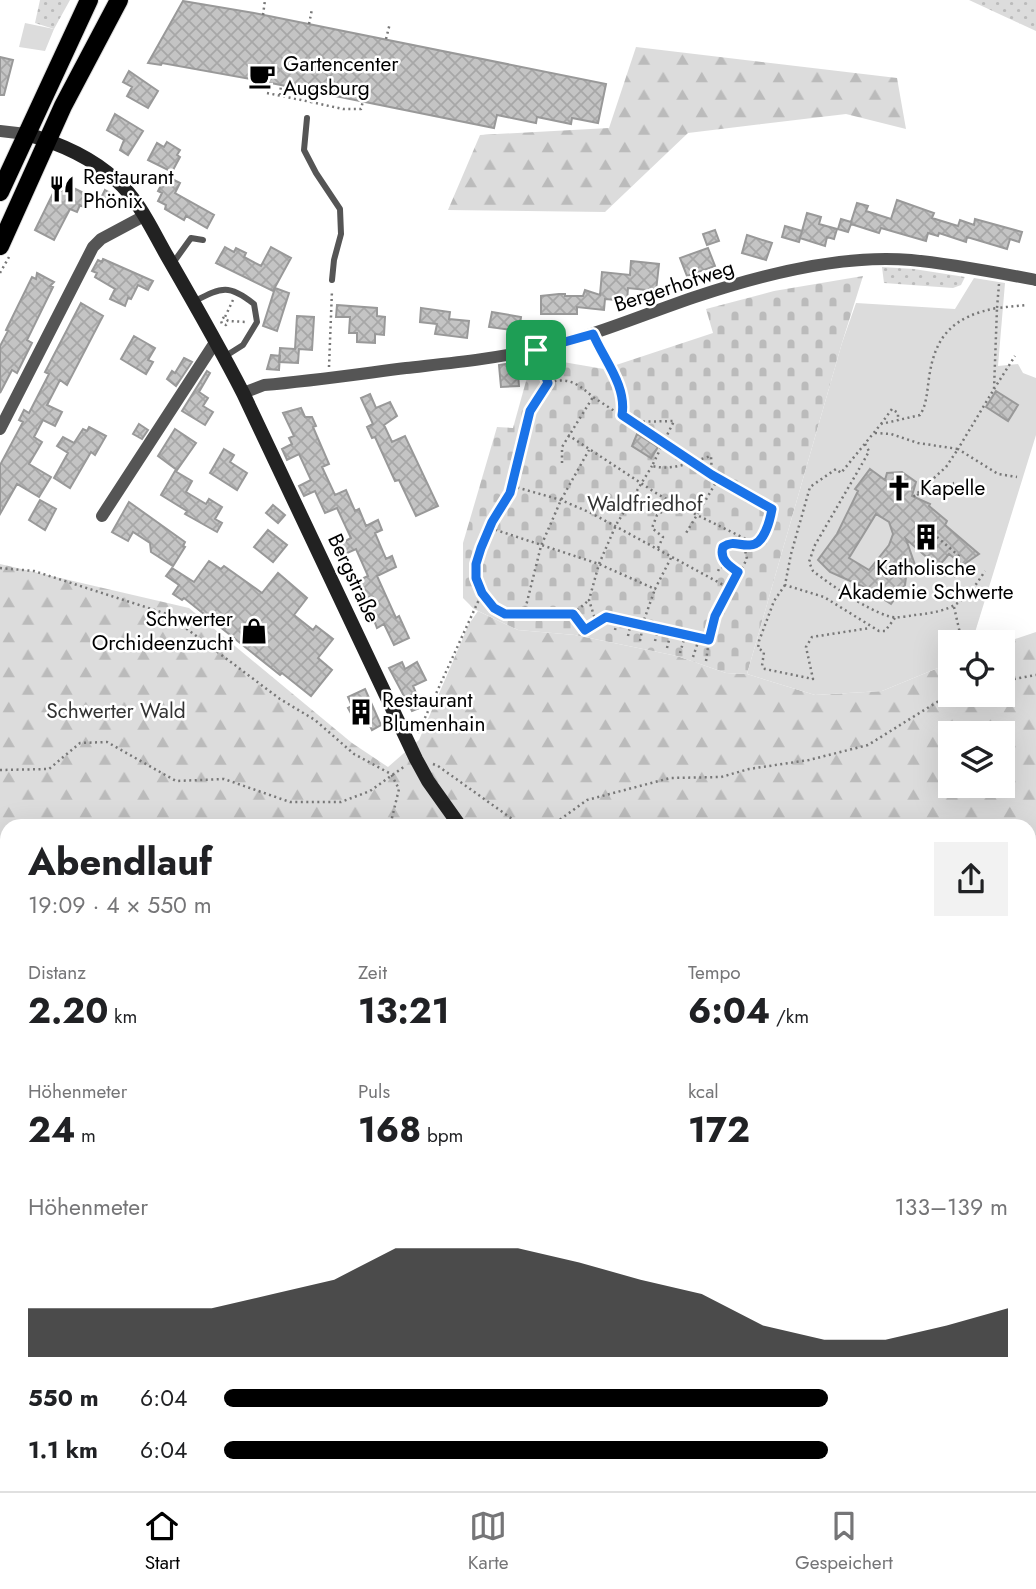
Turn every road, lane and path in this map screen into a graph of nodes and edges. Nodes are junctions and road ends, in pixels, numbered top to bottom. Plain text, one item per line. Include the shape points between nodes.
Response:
1 (89, 0) edge
2 (119, 0) edge
3 (265, 0) edge
4 (312, 9) dead end
5 (263, 15) dead end
6 (390, 23) dead end
7 (309, 24) dead end
8 (386, 40) dead end
9 (281, 85) dead end
10 (314, 91) dead end
11 (267, 93) dead end
12 (280, 95) junction
13 (363, 101) dead end
14 (311, 102) junction
15 (307, 118) dead end
16 (0, 131) edge
17 (26, 134) junction
18 (49, 140) junction
19 (0, 191) edge
20 (144, 216) junction
21 (203, 240) dead end
22 (0, 246) edge
23 (172, 265) junction
24 (999, 273) junction
25 (332, 279) joint
26 (1036, 280) edge
27 (237, 291) junction
28 (193, 302) junction
29 (1026, 305) dead end
30 (997, 308) junction
31 (257, 322) junction
32 (593, 334) junction
33 (221, 350) junction
34 (536, 350) junction
35 (1016, 356) dead end
36 (328, 378) junction
37 (548, 383) junction
38 (994, 389) junction
39 (243, 393) junction
40 (593, 397) junction
41 (622, 415) junction
42 (898, 421) junction
43 (632, 422) junction
44 (881, 424) junction
45 (0, 429) edge
46 (875, 433) junction
47 (568, 435) junction
48 (664, 444) junction
49 (865, 444) junction
50 (958, 449) junction
51 (589, 450) junction
52 (692, 461) junction
53 (562, 463) dead end
54 (652, 466) junction
55 (712, 475) junction
56 (1017, 477) dead end
57 (718, 479) junction
58 (954, 483) dead end
59 (641, 484) junction
60 (512, 486) junction
61 (561, 500) junction
62 (671, 501) junction
63 (697, 515) junction
64 (102, 516) dead end
65 (616, 525) junction
66 (490, 528) junction
67 (686, 533) dead end
68 (937, 537) dead end
69 (755, 544) junction
70 (749, 545) junction
71 (541, 546) junction
72 (658, 548) junction
73 (672, 556) junction
74 (599, 564) junction
75 (730, 567) junction
76 (0, 568) edge
77 (718, 571) dead end
78 (985, 571) dead end
79 (738, 572) junction
80 (954, 577) dead end
81 (785, 584) junction
82 (729, 588) junction
83 (654, 589) junction
84 (482, 593) junction
85 (589, 600) junction
86 (954, 607) junction
87 (524, 614) junction
88 (573, 614) junction
89 (895, 618) junction
90 (618, 619) junction
91 (596, 622) junction
92 (631, 622) junction
93 (644, 625) junction
94 (659, 628) junction
95 (870, 628) junction
96 (615, 630) dead end
97 (959, 630) edge
98 (671, 632) junction
99 (628, 636) dead end
100 (685, 636) junction
101 (699, 639) junction
102 (709, 640) junction
103 (640, 641) dead end
104 (655, 641) dead end
105 (667, 649) dead end
106 (680, 653) dead end
107 (693, 657) dead end
108 (706, 661) dead end
109 (1036, 675) edge
110 (1015, 679) edge
111 (938, 701) edge
112 (416, 760) junction
113 (0, 770) edge
114 (391, 774) junction
115 (392, 819) edge
116 (455, 819) edge
117 (512, 819) edge
118 (561, 819) edge
119 (712, 1491) edge
120 (738, 1491) edge

1 - 17 main road
2 - 18 main road
3 - 5 path
4 - 7 path
6 - 8 path
9 - 12 path
10 - 14 path
11 - 12 path
12 - 14 path
13 - 14 path via 361,109
15 - 25 lane via 304,150 340,209 341,234
16 - 17 street
17 - 18 main road, Bergstraße
17 - 19 main road
18 - 20 main road, Bergstraße via 118,181
18 - 22 main road
20 - 23 main road, Bergstraße
20 - 45 street via 93,247
21 - 23 lane via 191,239
23 - 28 main road, Bergstraße
24 - 26 street, Bergerhofweg
24 - 30 path
24 - 32 street, Bergerhofweg via 909,260 832,264 733,286
25 - 36 path
27 - 28 lane via 219,288
27 - 31 lane via 254,304
27 - 31 path via 226,319
28 - 33 main road, Bergstraße
29 - 30 path
30 - 38 path
30 - 42 path via 973,313 946,330 931,365 923,411
31 - 33 lane via 243,345
32 - 34 street, Bergerhofweg
32 - 41 path via 619,385
33 - 39 main road, Bergstraße
33 - 64 street via 212,347
34 - 36 street, Bergerhofweg
34 - 37 path
35 - 38 path
36 - 39 street, Bergerhofweg via 264,385
37 - 40 path via 568,380
37 - 60 path via 530,411
38 - 50 path
39 - 112 main road, Bergstraße
40 - 41 path
40 - 47 path
41 - 43 path
42 - 44 path
42 - 44 path via 898,413 892,409
43 - 48 path
43 - 48 path via 674,421
44 - 46 path
46 - 49 path
46 - 50 path
47 - 51 path
47 - 53 path via 560,451
48 - 52 path
48 - 54 path
49 - 81 path via 841,473 836,469 810,487
49 - 89 path via 869,451 810,562 822,578
50 - 56 path via 998,474
50 - 58 path via 946,467 911,499 933,486
51 - 59 path
51 - 61 path
52 - 54 path via 677,468
52 - 55 path
52 - 55 path via 711,456
54 - 59 path
55 - 57 path
57 - 63 path
57 - 69 path via 772,509 768,527
59 - 62 path
59 - 65 path
60 - 61 path
60 - 66 path
61 - 65 path
61 - 71 path
62 - 63 path
62 - 72 path via 652,528 663,537
63 - 67 path
63 - 69 path
65 - 72 path
65 - 74 path
66 - 71 path
66 - 84 path via 476,564
68 - 80 path via 959,556
69 - 70 path
70 - 75 path via 723,547 722,556
70 - 79 path
71 - 74 path
71 - 87 path
72 - 73 path
73 - 82 path
73 - 83 path
74 - 83 path
74 - 85 path
75 - 77 path
75 - 79 path
76 - 114 path via 34,571 167,614 280,699 316,720 354,754
78 - 86 path
79 - 82 path
81 - 95 path via 824,597
81 - 95 path via 759,641 765,669 813,679 806,647 812,636
82 - 102 path
83 - 93 path
84 - 87 path via 505,614
84 - 112 path via 414,741
85 - 88 path
85 - 91 path
86 - 89 path
86 - 97 path
87 - 88 path
88 - 91 path via 585,630
89 - 95 path via 885,631
90 - 91 path via 606,617
90 - 92 path
90 - 96 path
92 - 93 path
92 - 99 path
93 - 94 path
93 - 103 path
94 - 98 path
94 - 104 path
98 - 100 path
98 - 105 path
100 - 101 path
100 - 106 path
101 - 102 path
101 - 107 path
102 - 108 path
109 - 110 path
111 - 118 path via 868,745 721,777 670,778 587,800
112 - 114 path
112 - 116 main road, Bergstraße
112 - 117 path via 439,765
113 - 114 path via 49,769 80,743 107,742 176,781 223,779 290,802 341,802 370,791
114 - 115 path via 398,789
119 - 120 path

